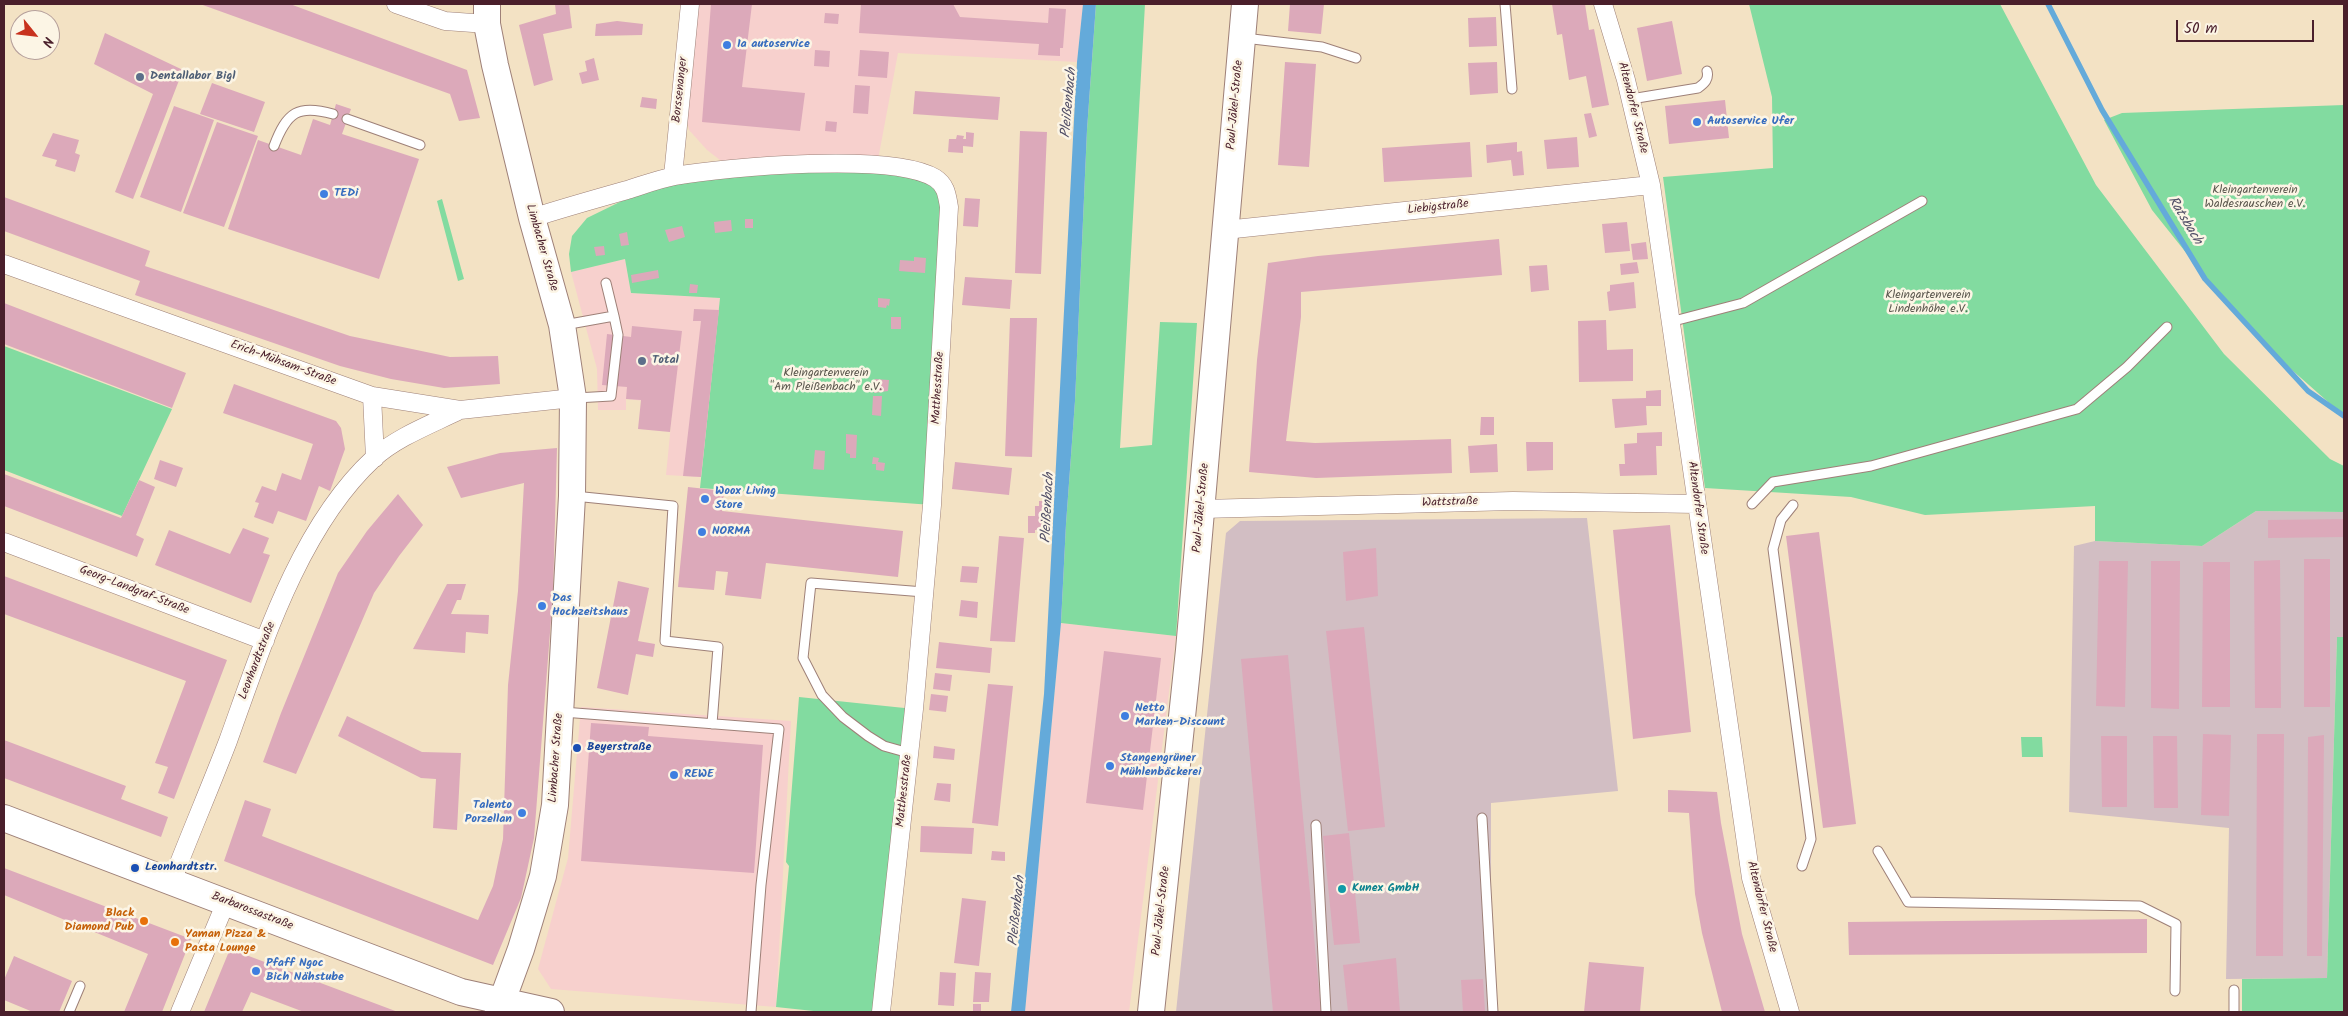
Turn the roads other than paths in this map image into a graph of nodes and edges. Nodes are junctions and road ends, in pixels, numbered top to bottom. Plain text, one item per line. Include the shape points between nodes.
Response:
1 (396, 4) edge
2 (690, 4) edge
3 (1245, 4) edge
4 (1505, 4) edge
5 (1603, 4) edge
6 (487, 14) edge
7 (1242, 38) junction
8 (1356, 58) dead end
9 (1707, 71) dead end
10 (1512, 89) dead end
11 (1631, 99) junction
12 (333, 114) dead end
13 (347, 119) dead end
14 (420, 145) dead end
15 (274, 146) dead end
16 (673, 176) junction
17 (1651, 185) junction
18 (1922, 201) dead end
19 (532, 218) junction
20 (1225, 230) junction
21 (4, 264) edge
22 (606, 283) dead end
23 (614, 316) junction
24 (1670, 322) junction
25 (562, 325) junction
26 (2167, 327) dead end
27 (372, 396) junction
28 (573, 398) junction
29 (460, 410) junction
30 (375, 458) junction
31 (580, 497) junction
32 (1697, 504) junction
33 (1752, 504) dead end
34 (1792, 505) dead end
35 (1202, 510) junction
36 (4, 542) edge
37 (924, 592) junction
38 (265, 640) junction
39 (560, 712) junction
40 (712, 724) junction
41 (909, 753) junction
42 (4, 818) edge
43 (1482, 818) dead end
44 (1316, 825) dead end
45 (1878, 851) dead end
46 (1802, 866) dead end
47 (172, 881) junction
48 (226, 902) junction
49 (80, 986) dead end
50 (2234, 990) dead end
51 (2175, 991) dead end
52 (500, 1007) edge
53 (69, 1012) edge
54 (180, 1012) edge
55 (551, 1012) edge
56 (751, 1012) edge
57 (881, 1012) edge
58 (1151, 1012) edge
59 (1326, 1012) edge
60 (1493, 1012) edge
61 (1790, 1012) edge
62 (2234, 1012) edge

1 - 6 street via 445,21
2 - 16 street, Borssenanger
3 - 7 street, Paul-Jäkel-Straße
4 - 10 lane
5 - 11 street, Altendorfer Straße
6 - 19 street, Limbacher Straße
7 - 8 lane via 1322,47
7 - 20 street, Paul-Jäkel-Straße
9 - 11 lane via 1705,83 1698,88
11 - 17 street, Altendorfer Straße
12 - 15 lane via 315,109 292,115
13 - 14 lane
16 - 19 street, Matthesstraße
16 - 37 street, Matthesstraße via 737,168 815,164 899,166 936,178 946,189 948,227
17 - 20 street, Liebigstraße
17 - 24 street, Altendorfer Straße
18 - 24 lane via 1743,303
19 - 25 street, Limbacher Straße
20 - 35 street, Paul-Jäkel-Straße
21 - 27 street, Erich-Mühsam-Straße
22 - 23 lane
23 - 25 lane
23 - 28 lane via 618,335 612,396
24 - 32 street, Altendorfer Straße
25 - 28 street, Limbacher Straße
26 - 33 lane via 2127,367 2076,409 1871,466 1773,482
27 - 29 street, Erich-Mühsam-Straße
27 - 30 street
28 - 29 street, Erich-Mühsam-Straße
28 - 31 street, Limbacher Straße
29 - 30 street, Leonhardtstraße via 400,441
30 - 38 street, Leonhardtstraße via 317,531 289,583
31 - 39 street, Limbacher Straße
31 - 40 lane via 673,506 665,641 718,647
32 - 35 street, Wattstraße via 1513,501
32 - 61 street, Altendorfer Straße via 1751,878
34 - 46 lane via 1781,520 1773,549 1811,839
35 - 58 street, Paul-Jäkel-Straße
36 - 38 street, Georg-Landgraf-Straße
37 - 41 street, Matthesstraße
37 - 41 lane via 811,583 803,658 822,695 844,717 884,746
38 - 47 street, Leonhardtstraße
39 - 40 lane
39 - 52 street, Limbacher Straße via 555,806 546,859 521,949
40 - 56 lane via 779,729 761,885
41 - 57 street, Matthesstraße
42 - 47 street, Barbarossastraße
43 - 60 lane
44 - 59 lane
45 - 51 lane via 1908,902 2140,906 2176,924
47 - 48 street, Barbarossastraße
48 - 52 street, Barbarossastraße
48 - 54 street
49 - 53 lane
50 - 62 lane
52 - 55 street

